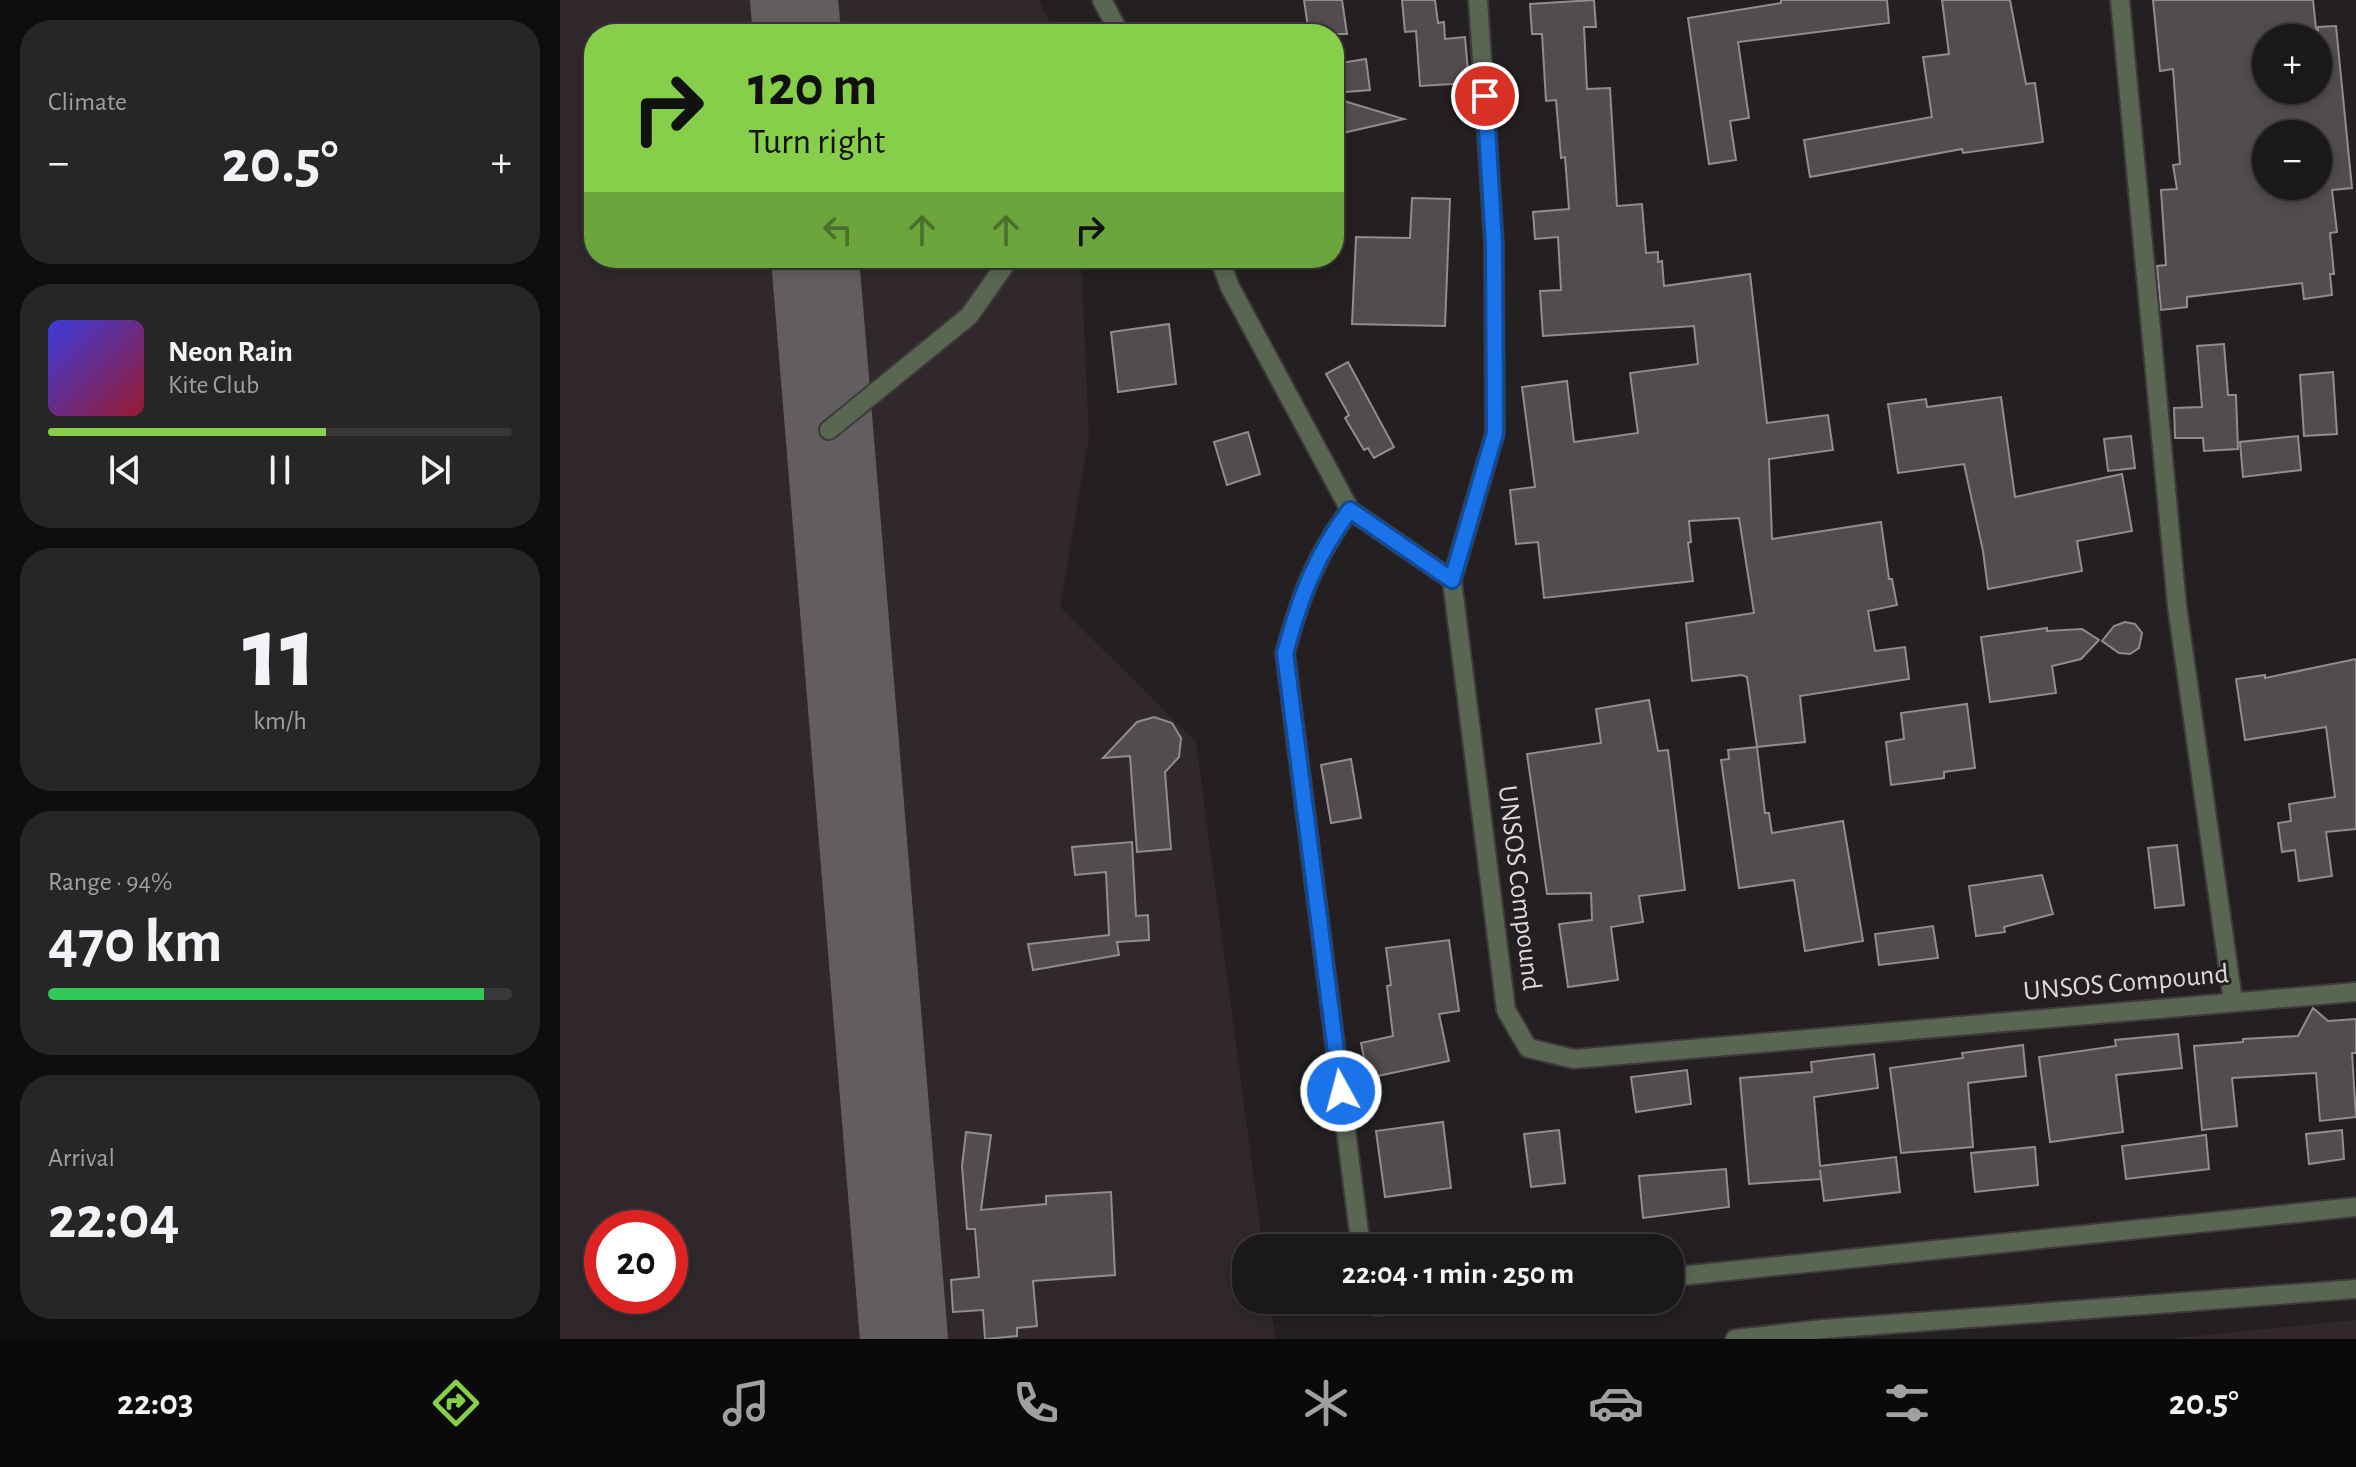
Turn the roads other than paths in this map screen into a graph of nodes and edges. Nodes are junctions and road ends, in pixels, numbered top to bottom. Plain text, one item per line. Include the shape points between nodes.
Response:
1 (1478, 0) edge
2 (2120, 0) edge
3 (1003, 268) edge
4 (1223, 268) edge
5 (829, 430) dead end
6 (1350, 510) junction
7 (1452, 580) junction
8 (2356, 992) edge
9 (2233, 1001) junction
10 (2356, 1207) edge
11 (1359, 1234) edge
12 (1684, 1276) edge
13 (2356, 1289) edge
14 (1735, 1339) edge

1 - 7 lane, UNSOS Compound via 1494,244 1495,433
2 - 9 lane via 2177,606
3 - 5 lane via 969,316
4 - 6 lane
6 - 7 lane
6 - 11 lane via 1329,538 1300,598 1285,653
7 - 9 lane, UNSOS Compound via 1506,1010 1528,1048 1574,1059
8 - 9 lane, UNSOS Compound
10 - 12 lane
13 - 14 lane

